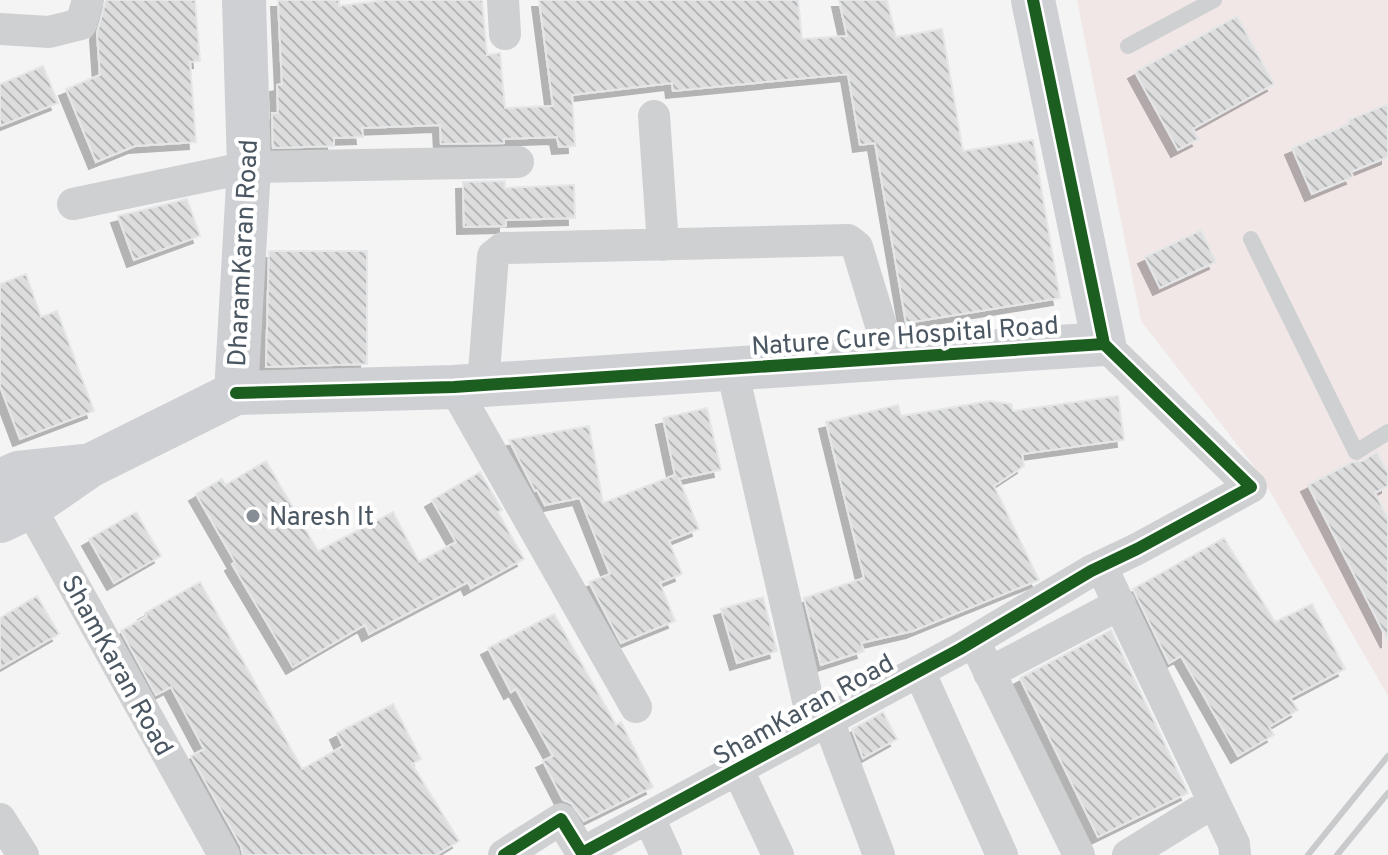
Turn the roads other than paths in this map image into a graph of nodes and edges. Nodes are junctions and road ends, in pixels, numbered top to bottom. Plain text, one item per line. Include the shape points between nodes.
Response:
1 (88, 0) edge
2 (244, 0) edge
3 (503, 0) edge
4 (1033, 0) edge
5 (1214, 0) edge
6 (0, 29) edge
7 (505, 34) dead end
8 (1128, 46) dead end
9 (654, 116) dead end
10 (518, 162) dead end
11 (249, 167) junction
12 (73, 204) dead end
13 (1251, 239) dead end
14 (663, 245) junction
15 (1104, 344) junction
16 (891, 358) junction
17 (732, 369) junction
18 (468, 386) junction
19 (236, 393) junction
20 (1388, 432) edge
21 (12, 496) edge
22 (1101, 566) junction
23 (1120, 604) junction
24 (974, 641) junction
25 (919, 671) junction
26 (989, 673) junction
27 (636, 707) dead end
28 (821, 724) junction
29 (738, 770) junction
30 (1214, 802) junction
31 (649, 818) junction
32 (0, 819) edge
33 (536, 846) edge
34 (23, 855) edge
35 (224, 855) edge
36 (504, 855) edge
37 (666, 855) edge
38 (778, 855) edge
39 (879, 855) edge
40 (1002, 855) edge
41 (1079, 855) edge
42 (1128, 855) edge
43 (1235, 855) edge

1 - 6 street via 81,24 49,32
2 - 11 street, DharamKaran Road
3 - 7 street
4 - 15 street, Nature Cure Hospital Road
5 - 8 lane
9 - 14 street
10 - 11 street
11 - 12 street
11 - 19 street, DharamKaran Road
13 - 20 lane via 1356,452
14 - 16 street via 848,240 857,247
14 - 18 street via 497,251
15 - 16 street, Nature Cure Hospital Road
15 - 22 street, ShamKaran Road via 1251,487
16 - 17 street, Nature Cure Hospital Road
17 - 18 street, Nature Cure Hospital Road
17 - 28 street
18 - 19 street, Nature Cure Hospital Road
18 - 27 street
19 - 21 street, DharamKaran Road via 91,465
21 - 35 street, ShamKaran Road
22 - 23 street
22 - 24 street, ShamKaran Road
23 - 26 street
23 - 30 street
24 - 25 street, ShamKaran Road
24 - 26 street
25 - 28 street, ShamKaran Road
25 - 40 street
26 - 41 street
28 - 29 street, ShamKaran Road
28 - 39 street
29 - 31 street, ShamKaran Road
29 - 38 street
30 - 42 street
30 - 43 street
31 - 33 street, ShamKaran Road via 582,853 561,819
31 - 37 street
32 - 34 street
33 - 36 street, ShamKaran Road

